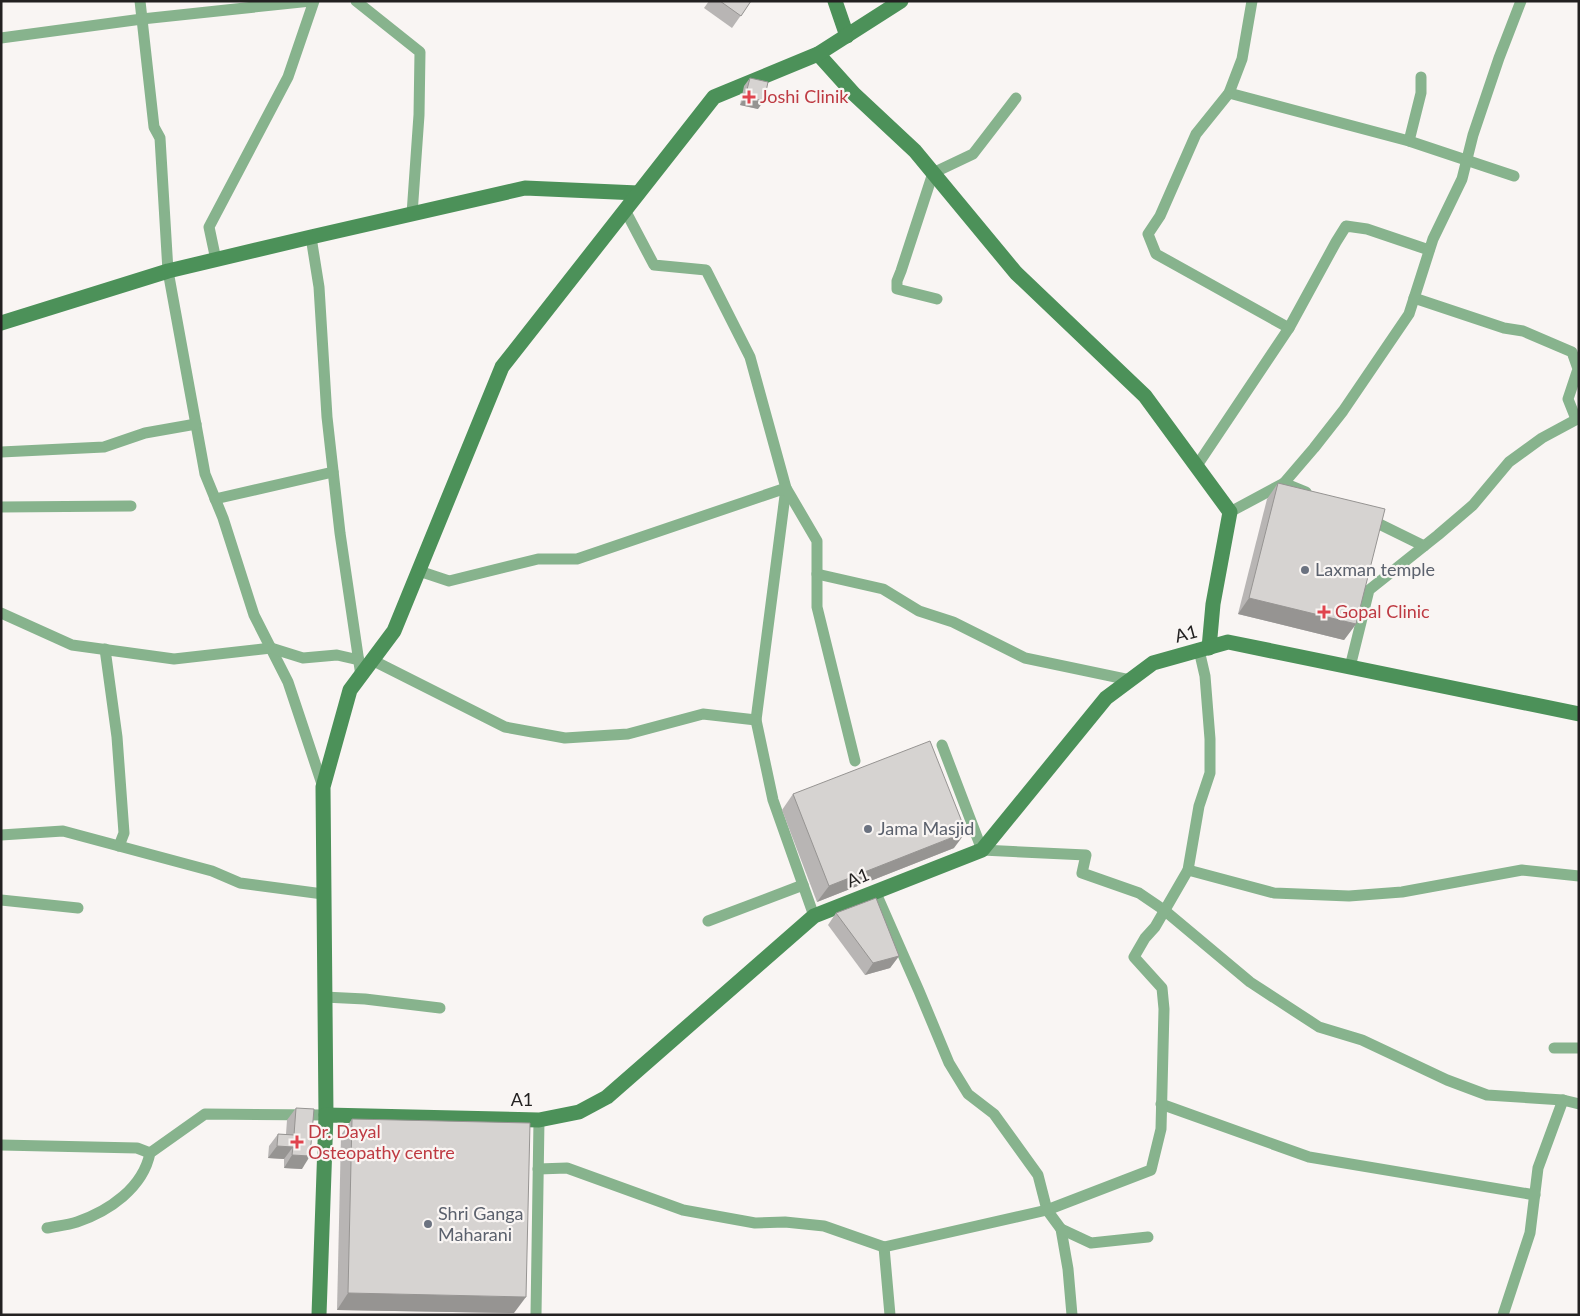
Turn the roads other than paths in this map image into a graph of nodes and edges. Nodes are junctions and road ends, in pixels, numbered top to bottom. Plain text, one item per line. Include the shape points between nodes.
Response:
1 (140, 1) edge
2 (312, 1) edge
3 (356, 1) edge
4 (835, 1) edge
5 (901, 1) edge
6 (1252, 1) edge
7 (1521, 1) edge
8 (142, 19) junction
9 (847, 36) junction
10 (1, 38) edge
11 (818, 54) junction
12 (1421, 77) dead end
13 (1229, 93) junction
14 (1016, 98) dead end
15 (1409, 141) junction
16 (1467, 159) junction
17 (933, 173) junction
18 (1514, 176) dead end
19 (638, 193) junction
20 (625, 210) junction
21 (412, 214) junction
22 (311, 237) junction
23 (1429, 250) junction
24 (216, 260) junction
25 (168, 271) junction
26 (1414, 298) junction
27 (938, 300) dead end
28 (1, 323) edge
29 (1289, 328) junction
30 (1577, 418) edge
31 (196, 424) junction
32 (1, 452) edge
33 (1196, 467) junction
34 (333, 472) junction
35 (1284, 482) junction
36 (786, 488) junction
37 (1320, 498) edge
38 (216, 499) junction
39 (131, 506) dead end
40 (1, 507) edge
41 (1230, 512) junction
42 (1357, 514) edge
43 (1424, 546) junction
44 (418, 571) junction
45 (817, 574) junction
46 (1, 613) edge
47 (271, 648) junction
48 (105, 649) junction
49 (1204, 649) junction
50 (365, 660) junction
51 (1350, 667) junction
52 (1130, 680) junction
53 (1579, 714) edge
54 (756, 720) junction
55 (942, 745) dead end
56 (855, 761) dead end
57 (323, 787) junction
58 (1, 835) edge
59 (119, 846) junction
60 (982, 850) junction
61 (1188, 870) junction
62 (1579, 876) edge
63 (803, 885) junction
64 (875, 891) junction
65 (324, 894) junction
66 (1, 900) edge
67 (78, 908) dead end
68 (1164, 910) junction
69 (814, 916) junction
70 (708, 921) dead end
71 (324, 997) junction
72 (440, 1008) dead end
73 (1554, 1048) dead end
74 (1579, 1048) edge
75 (1563, 1100) junction
76 (1161, 1104) junction
77 (1579, 1104) edge
78 (326, 1115) junction
79 (539, 1120) junction
80 (1, 1145) edge
81 (150, 1154) junction
82 (538, 1169) junction
83 (1535, 1195) junction
84 (1047, 1210) junction
85 (47, 1228) dead end
86 (1061, 1229) junction
87 (1148, 1237) dead end
88 (884, 1247) junction
89 (319, 1315) edge
90 (536, 1315) edge
91 (890, 1315) edge
92 (1072, 1315) edge
93 (1503, 1315) edge

1 - 8 street
2 - 8 street
2 - 24 street via 288,76 209,227
3 - 21 street via 420,52 420,115
4 - 9 street
5 - 9 street
6 - 13 street via 1242,59
7 - 16 street
8 - 10 street
8 - 25 street via 154,127 160,138
9 - 11 street
11 - 17 street
11 - 19 street via 714,97
12 - 15 street via 1421,93
13 - 15 street
13 - 29 street via 1196,134 1160,216 1148,234 1156,254
14 - 17 street via 974,154
15 - 16 street
16 - 18 street
16 - 23 street via 1462,178
17 - 27 street via 896,280 897,289
17 - 33 street via 1016,273 1145,396
19 - 20 street
19 - 21 street via 525,188
20 - 36 street via 654,265 706,270 750,357
20 - 44 street via 502,367
21 - 22 street
22 - 24 street
22 - 34 street via 319,288
23 - 26 street
23 - 29 street via 1367,229 1346,226
24 - 25 street
25 - 28 street
25 - 31 street
26 - 30 street via 1504,328 1523,331 1572,352 1578,369 1568,399
26 - 35 street via 1409,314 1343,410
29 - 33 street
30 - 43 street via 1509,462 1473,505
31 - 32 street via 145,433 104,447
31 - 38 street via 205,474
33 - 41 street
34 - 38 street
34 - 50 street via 340,533
35 - 37 street
35 - 41 street
36 - 44 street via 577,559 538,559 449,582
36 - 45 street via 817,540
36 - 54 street
38 - 47 street via 254,615
39 - 40 street
41 - 49 street
42 - 43 street
43 - 51 street via 1369,590
44 - 50 street via 394,631
45 - 52 street via 883,589 919,611 953,622 1026,658
45 - 56 street via 817,607
46 - 48 street via 72,645
47 - 48 street via 174,659
47 - 50 street via 303,658 337,655
47 - 57 street via 288,682
48 - 59 street via 120,775 124,833
49 - 51 street, A1 via 1228,642
49 - 52 street, A1 via 1153,663
49 - 61 street via 1210,773 1199,806
50 - 54 street via 505,727 565,738 628,734 703,714
50 - 57 street via 361,676 350,690
51 - 53 street, A1
52 - 60 street, A1 via 1106,698
54 - 63 street via 773,800
55 - 60 street
57 - 65 street
58 - 59 street via 63,831
59 - 65 street via 212,871 240,883
60 - 64 street, A1
60 - 68 street via 1086,855 1082,873 1139,893
61 - 62 street via 1274,893 1349,896 1402,892 1522,870
61 - 68 street
63 - 69 street
63 - 70 street
64 - 69 street, A1
64 - 84 street via 948,1063 968,1094 994,1114 1038,1175
65 - 71 street
66 - 67 street
68 - 75 street via 1250,982 1319,1027 1362,1040 1486,1095
68 - 76 street via 1134,957 1162,988
69 - 79 street, A1 via 607,1097 579,1112
71 - 72 street
71 - 78 street
73 - 74 street
75 - 77 street
75 - 83 street via 1538,1168
76 - 83 street via 1309,1157
76 - 84 street via 1161,1129 1151,1170
78 - 79 street, A1
78 - 81 street via 205,1114
78 - 89 street
79 - 82 street
80 - 81 street via 136,1148
81 - 85 street via 147,1166 134,1187 108,1207 77,1222
82 - 88 street via 567,1168 683,1210 755,1223 824,1226
82 - 90 street
83 - 93 street via 1530,1233
84 - 86 street
84 - 88 street
86 - 87 street via 1091,1243
86 - 92 street
88 - 91 street

